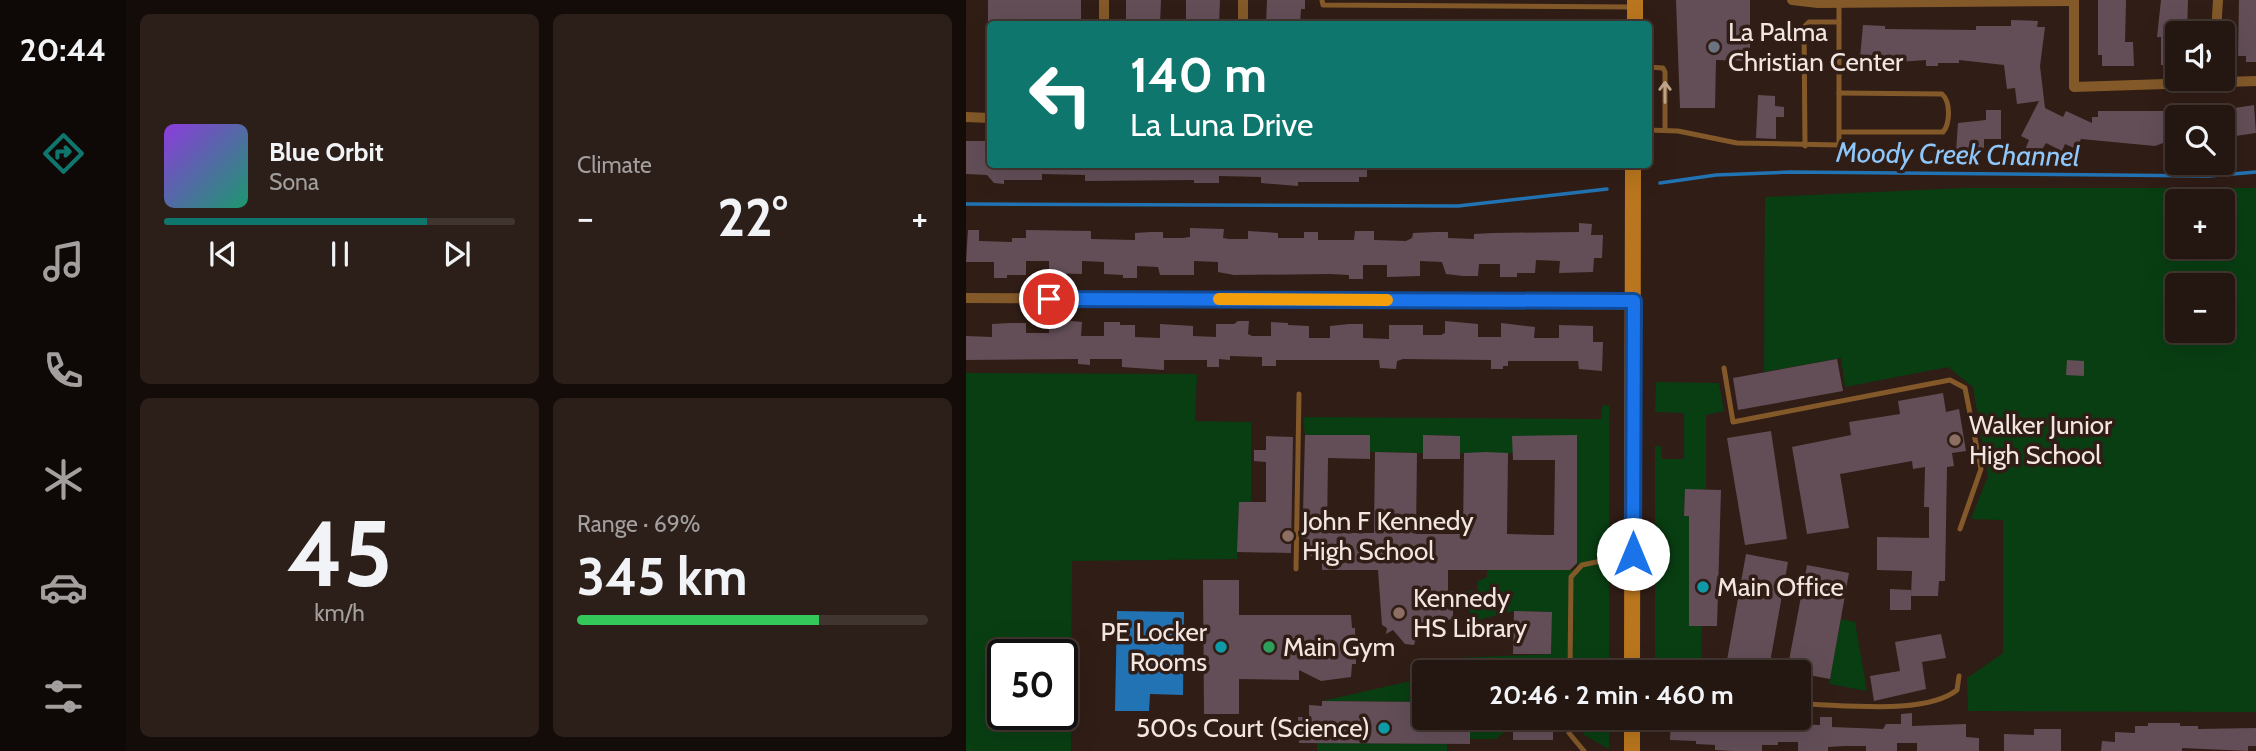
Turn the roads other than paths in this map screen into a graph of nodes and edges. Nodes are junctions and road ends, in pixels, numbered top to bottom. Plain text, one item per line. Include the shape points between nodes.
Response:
1 (1104, 0) edge
2 (1243, 0) edge
3 (1322, 0) edge
4 (1792, 0) edge
5 (2074, 0) edge
6 (2218, 0) edge
7 (1931, 1) edge
8 (1635, 3) edge
9 (1839, 3) junction
10 (1104, 21) edge
11 (1243, 21) edge
12 (1634, 21) edge
13 (2217, 21) edge
14 (1839, 22) junction
15 (1652, 67) edge
16 (2256, 81) edge
17 (2235, 82) edge
18 (2165, 84) edge
19 (1839, 93) junction
20 (966, 117) edge
21 (987, 118) edge
22 (1652, 130) edge
23 (1665, 130) junction
24 (1840, 132) junction
25 (1805, 146) junction
26 (1633, 168) edge
27 (966, 298) edge
28 (1634, 301) junction
29 (1724, 368) dead end
30 (1298, 394) dead end
31 (1960, 529) dead end
32 (1633, 554) junction
33 (1296, 569) dead end
34 (1570, 660) edge
35 (1632, 660) edge
36 (1959, 676) dead end
37 (1811, 704) edge
38 (1569, 730) edge
39 (1632, 730) edge
40 (1584, 751) edge
41 (1632, 751) edge

1 - 10 street
2 - 11 street
3 - 8 lane via 1322,5
4 - 9 street
5 - 7 street
5 - 18 street via 2074,87
6 - 13 street
7 - 9 street
8 - 12 main road
9 - 14 lane
14 - 19 lane
14 - 25 lane via 1809,22 1804,27
23 -> 15 lane via 1665,72
16 - 17 street
19 - 24 lane
19 - 24 lane via 1942,94 1948,101 1948,124 1943,132
20 - 21 street
22 - 23 lane
23 - 25 lane via 1737,143
24 - 25 lane via 1836,146
26 - 28 main road
27 - 28 street
28 - 32 main road
29 - 31 lane via 1733,422 1950,380 1965,388 1981,469
30 - 33 lane
32 - 34 lane via 1582,565 1571,577
32 - 35 main road
36 - 37 lane via 1958,690 1948,697 1910,705
38 - 40 lane
39 - 41 main road

